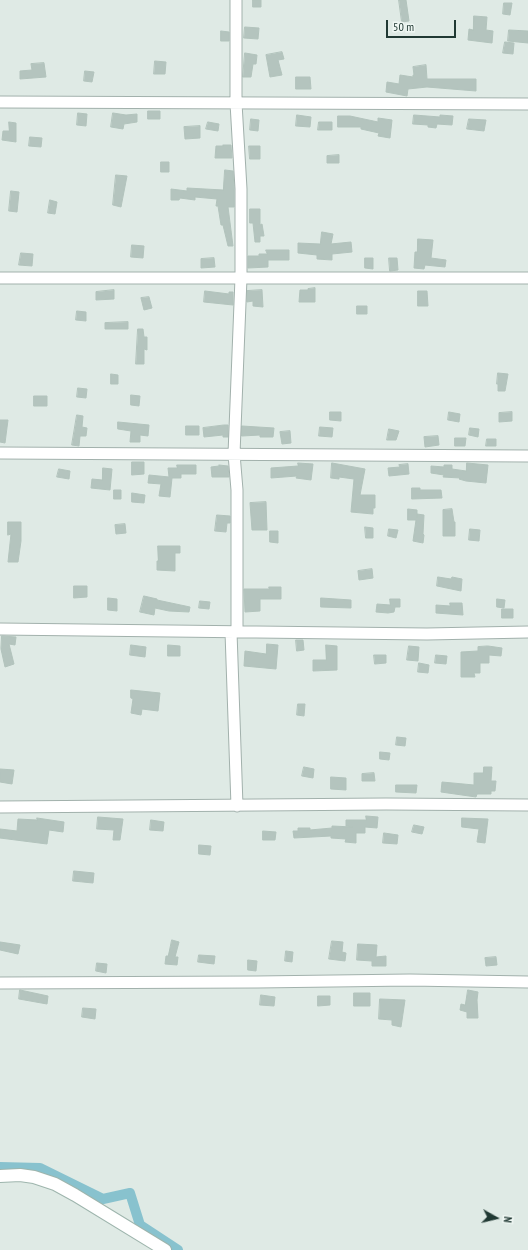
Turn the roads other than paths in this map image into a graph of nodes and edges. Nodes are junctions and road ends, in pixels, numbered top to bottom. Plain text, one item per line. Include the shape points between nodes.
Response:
1 (236, 0) edge
2 (0, 102) edge
3 (236, 103) junction
4 (528, 104) edge
5 (0, 278) edge
6 (241, 278) junction
7 (528, 278) edge
8 (0, 453) edge
9 (234, 454) junction
10 (528, 456) edge
11 (0, 629) edge
12 (234, 632) junction
13 (528, 632) edge
14 (528, 805) edge
15 (237, 806) junction
16 (0, 807) edge
17 (528, 982) edge
18 (0, 983) edge
19 (0, 1176) edge
20 (165, 1250) edge

1 - 3 street
2 - 3 street
3 - 4 street
3 - 6 street via 241,189
5 - 6 street
6 - 7 street
6 - 9 street
8 - 9 street
9 - 10 street
9 - 12 street via 237,490
11 - 12 street
12 - 13 street
12 - 15 street
14 - 15 street
15 - 16 street
17 - 18 street via 410,980
19 - 20 street via 34,1177 55,1184

